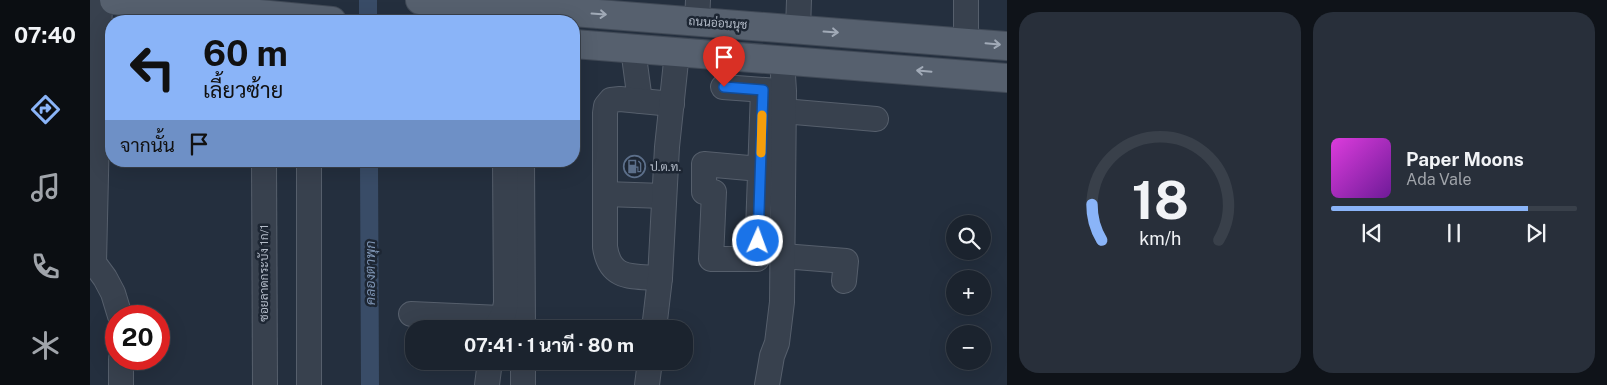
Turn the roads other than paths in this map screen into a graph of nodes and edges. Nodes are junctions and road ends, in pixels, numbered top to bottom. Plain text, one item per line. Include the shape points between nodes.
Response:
1 (100, 0) edge
2 (114, 0) edge
3 (424, 0) edge
4 (799, 0) edge
5 (966, 0) edge
6 (502, 3) edge
7 (698, 11) edge
8 (251, 15) edge
9 (798, 29) junction
10 (966, 42) junction
11 (580, 45) edge
12 (1007, 46) edge
13 (633, 49) junction
14 (677, 52) junction
15 (782, 60) junction
16 (963, 74) junction
17 (1007, 78) edge
18 (724, 87) dead end
19 (777, 97) junction
20 (640, 101) junction
21 (672, 104) junction
22 (876, 119) dead end
23 (264, 167) edge
24 (308, 167) edge
25 (505, 167) edge
26 (522, 167) edge
27 (760, 169) dead end
28 (605, 194) junction
29 (664, 196) junction
30 (783, 256) junction
31 (660, 278) junction
32 (844, 281) dead end
33 (117, 305) edge
34 (411, 314) dead end
35 (469, 320) edge
36 (500, 320) edge
37 (523, 320) edge
38 (655, 320) edge
39 (121, 370) edge
40 (489, 370) edge
41 (523, 370) edge
42 (649, 370) edge
43 (120, 385) edge
44 (265, 385) edge
45 (309, 385) edge
46 (487, 385) edge
47 (523, 385) edge
48 (647, 385) edge
49 (767, 385) edge

1 - 33 street via 94,263 106,278
2 - 8 main road
3 - 6 main road, ถนนอ่อนนุช
4 - 9 street
5 - 10 street
6 -> 7 main road, ถนนอ่อนนุช
7 - 9 main road, ถนนอ่อนนุช
9 -> 10 main road, ถนนอ่อนนุช
10 -> 12 main road, ถนนอ่อนนุช
10 - 16 main road
11 - 13 main road
13 - 14 main road
13 - 20 street
14 - 15 main road
14 - 21 street
16 -> 15 main road
15 - 19 street
16 - 17 main road
18 - 19 street
19 - 22 street
19 - 27 street
19 - 30 street
20 - 21 street
20 - 28 street via 611,100 606,106
21 - 29 street
23 - 44 street, ซอยลาดกระบัง 1ก/1
24 - 45 street
25 - 36 street via 506,303
26 - 37 street
28 - 29 street
28 - 31 street via 605,248 610,265 622,274
29 - 31 street
30 - 32 street via 846,261
30 - 49 street via 780,324
31 - 38 street
34 - 35 street
39 - 43 street
40 - 46 street
41 - 47 street
42 - 48 street

